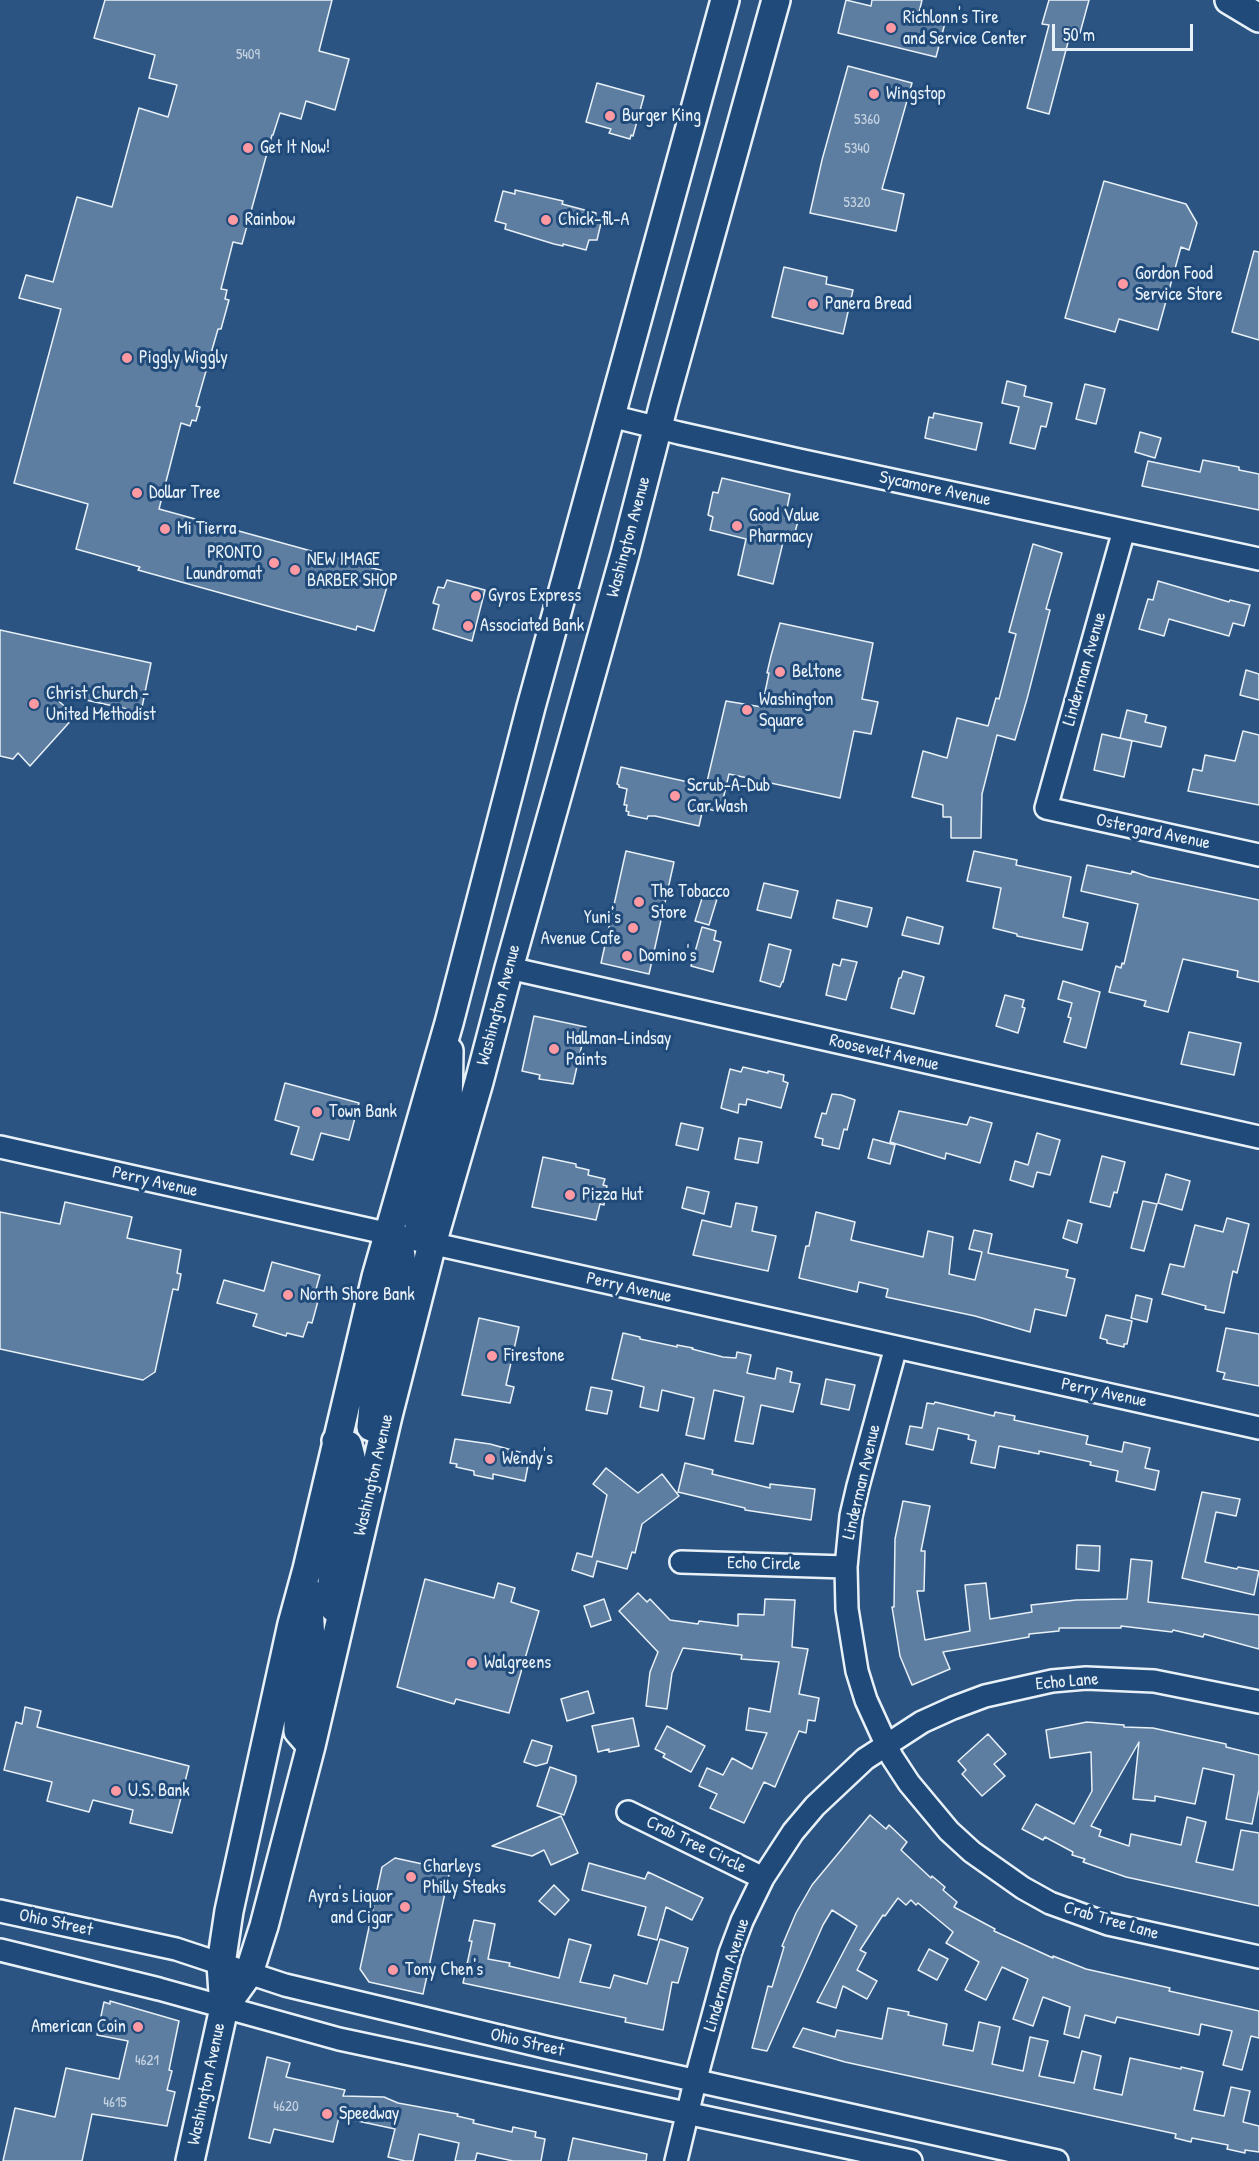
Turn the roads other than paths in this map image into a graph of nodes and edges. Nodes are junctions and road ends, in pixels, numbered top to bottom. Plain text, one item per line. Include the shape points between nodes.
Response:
1 (725, 0) edge
2 (776, 0) edge
3 (1229, 0) edge
4 (1259, 18) edge
5 (611, 416) junction
6 (657, 428) junction
7 (1124, 531) junction
8 (1259, 560) edge
9 (1046, 808) joint
10 (1259, 855) edge
11 (508, 968) junction
12 (449, 1023) junction
13 (1259, 1137) edge
14 (0, 1147) edge
15 (389, 1233) junction
16 (431, 1244) junction
17 (896, 1347) junction
18 (1259, 1428) edge
19 (336, 1441) junction
20 (376, 1463) junction
21 (681, 1562) dead end
22 (846, 1567) junction
23 (307, 1569) junction
24 (337, 1637) junction
25 (1259, 1702) edge
26 (886, 1744) junction
27 (311, 1746) junction
28 (628, 1812) dead end
29 (763, 1878) junction
30 (0, 1911) edge
31 (0, 1950) edge
32 (1259, 1957) edge
33 (221, 1964) junction
34 (249, 1973) junction
35 (224, 2008) junction
36 (695, 2082) junction
37 (687, 2112) junction
38 (190, 2161) edge
39 (676, 2161) edge
40 (911, 2161) edge
41 (1057, 2161) edge

1 - 5 main road, Washington Avenue
2 - 6 main road, Washington Avenue
3 - 4 main road
5 - 6 street, Sycamore Avenue
5 - 12 main road, Washington Avenue
6 - 7 street, Sycamore Avenue
6 - 11 main road, Washington Avenue
7 - 8 street, Sycamore Avenue
7 - 9 street, Linderman Avenue
9 - 10 street, Ostergard Avenue
11 - 13 street, Roosevelt Avenue
11 - 16 main road, Washington Avenue
12 - 15 main road, Washington Avenue
12 - 16 main road via 448,1113 418,1219 420,1232
14 - 15 street, Perry Avenue
15 - 16 street, Perry Avenue
15 - 19 main road, Washington Avenue
15 - 20 main road via 399,1244 402,1274 374,1395 371,1427
16 - 17 street, Perry Avenue
16 - 20 main road, Washington Avenue
17 - 18 street, Perry Avenue
17 - 22 street, Linderman Avenue via 858,1486
19 - 23 main road, Washington Avenue
19 - 24 main road via 348,1445 351,1457 334,1533 332,1581
20 - 24 main road, Washington Avenue
21 - 22 street, Echo Circle
22 - 26 street, Linderman Avenue via 847,1609 857,1671
23 - 27 main road via 312,1655 298,1731
23 - 33 main road, Washington Avenue via 229,1911
24 - 27 main road, Washington Avenue
25 - 26 street, Echo Lane via 1154,1680 1052,1681 985,1696 953,1708
26 - 29 street, Linderman Avenue via 814,1806
26 - 32 street, Crab Tree Lane via 909,1783 949,1831 980,1859 1023,1888 1050,1903 1108,1924
27 - 34 main road, Washington Avenue
28 - 29 street, Crab Tree Circle
29 - 36 street, Linderman Avenue via 730,1953
30 - 33 street, Ohio Street via 176,1949
31 - 35 street, Ohio Street
33 - 34 street, Ohio Street
33 - 35 main road, Washington Avenue
34 - 35 main road, Washington Avenue
34 - 36 street, Ohio Street via 285,1985
35 - 37 street, Ohio Street via 339,2038
35 - 38 main road, Washington Avenue
36 - 37 street, Linderman Avenue
36 - 41 street, Ohio Street
37 - 39 street, Linderman Avenue
37 - 40 street, Ohio Street

